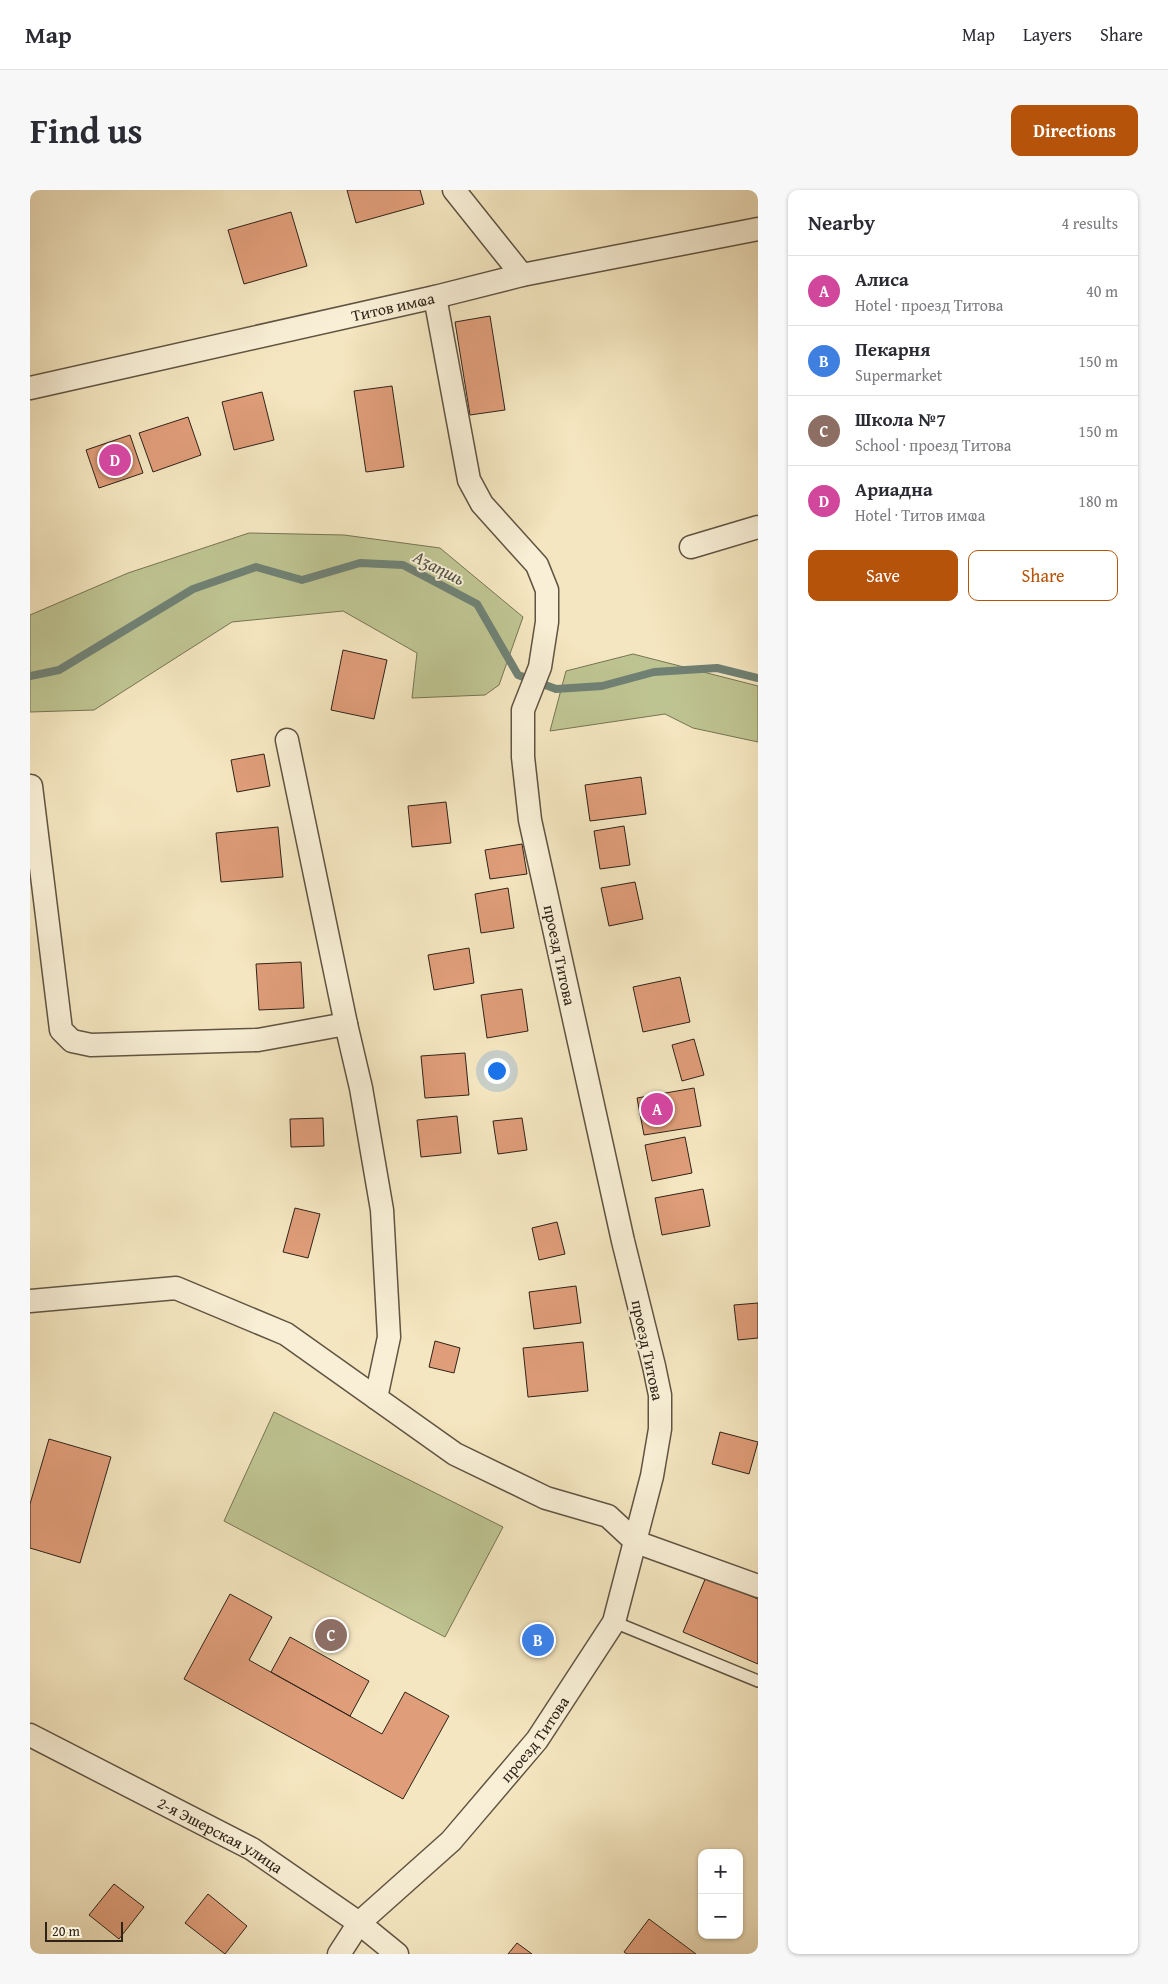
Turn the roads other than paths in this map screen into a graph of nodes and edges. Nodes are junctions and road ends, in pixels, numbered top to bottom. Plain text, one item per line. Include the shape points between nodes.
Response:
1 (454, 190) edge
2 (758, 229) edge
3 (522, 275) junction
4 (435, 297) junction
5 (30, 388) edge
6 (758, 527) edge
7 (691, 547) dead end
8 (287, 740) dead end
9 (30, 786) edge
10 (346, 1024) junction
11 (30, 1301) edge
12 (376, 1398) junction
13 (636, 1542) junction
14 (758, 1586) edge
15 (614, 1622) junction
16 (758, 1681) edge
17 (30, 1735) edge
18 (359, 1923) junction
19 (339, 1954) edge
20 (397, 1954) edge

1 - 3 street
2 - 3 street, Титов имҩа
3 - 4 street, Титов имҩа
4 - 5 street, Титов имҩа
4 - 13 street, проезд Титова via 469,480 482,504 537,565 548,590 540,667 523,710 523,757 530,820 660,1395 660,1429
6 - 7 street
8 - 10 street
9 - 10 street via 61,1030 72,1041 92,1045 258,1040
10 - 12 street via 361,1088 382,1210 389,1337
11 - 12 street via 176,1288 286,1334
12 - 13 street via 455,1454 546,1498 608,1516
13 - 14 street
13 - 15 street, проезд Титова
15 - 16 lane
15 - 18 street, проезд Титова via 537,1740 451,1841
17 - 18 street, 2-я Эшерская улица via 252,1849
18 - 19 street, проезд Титова
18 - 20 street, 2-я Эшерская улица

